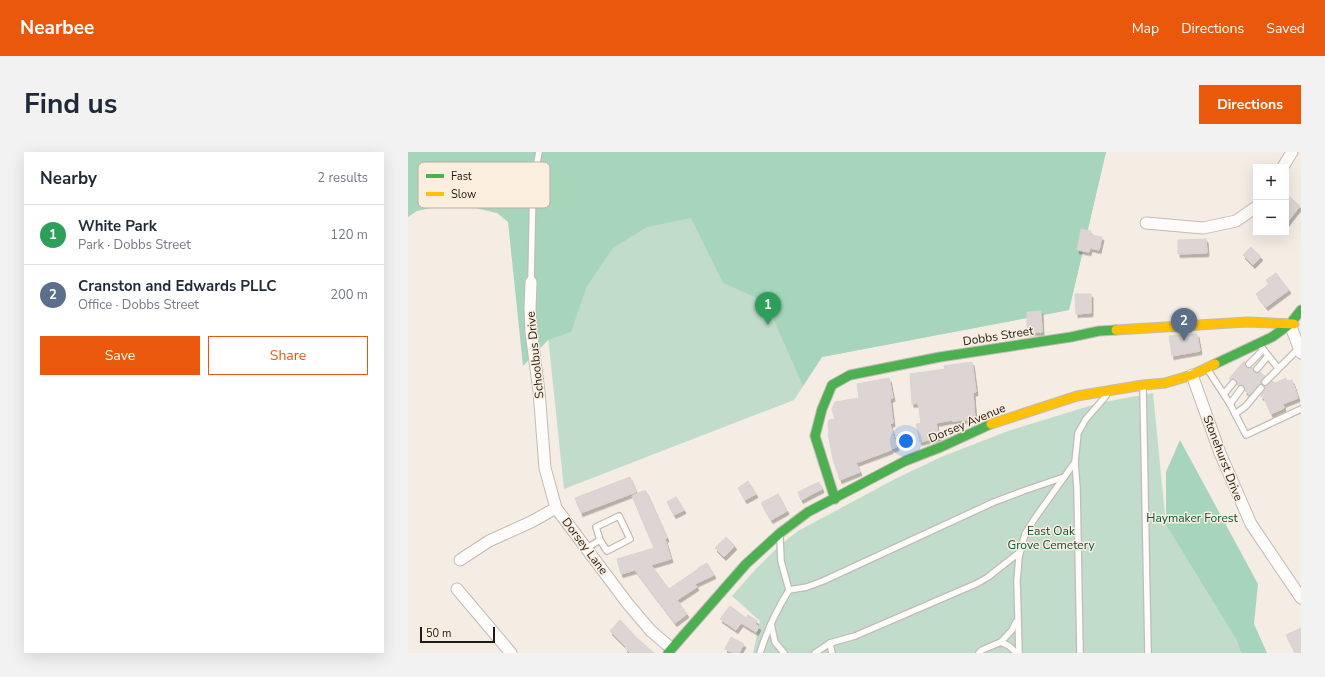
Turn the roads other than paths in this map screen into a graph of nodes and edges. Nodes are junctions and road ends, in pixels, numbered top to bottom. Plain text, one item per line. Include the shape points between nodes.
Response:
1 (538, 152) edge
2 (1292, 152) edge
3 (536, 162) edge
4 (1285, 164) edge
5 (532, 208) edge
6 (1253, 209) edge
7 (1146, 223) dead end
8 (531, 282) joint
9 (1301, 310) edge
10 (1296, 324) edge
11 (1261, 346) junction
12 (1300, 350) edge
13 (1268, 356) junction
14 (1249, 364) dead end
15 (1206, 368) junction
16 (1278, 368) junction
17 (1257, 370) dead end
18 (1192, 375) junction
19 (1265, 382) dead end
20 (1234, 383) dead end
21 (1143, 384) junction
22 (1261, 388) dead end
23 (1241, 389) dead end
24 (1110, 392) junction
25 (1224, 394) junction
26 (1230, 404) junction
27 (1301, 409) edge
28 (1235, 414) junction
29 (1075, 462) junction
30 (1064, 477) junction
31 (835, 499) junction
32 (556, 508) junction
33 (780, 533) junction
34 (600, 540) junction
35 (586, 548) junction
36 (1020, 552) junction
37 (460, 560) dead end
38 (457, 589) dead end
39 (789, 590) junction
40 (1301, 598) edge
41 (1017, 617) junction
42 (771, 624) junction
43 (775, 642) junction
44 (1001, 642) junction
45 (830, 643) junction
46 (762, 646) junction
47 (669, 651) edge
48 (511, 653) edge
49 (760, 653) edge
50 (784, 653) edge
51 (815, 653) edge
52 (832, 653) edge
53 (979, 653) edge
54 (1018, 653) edge
55 (1080, 653) edge
56 (1148, 653) edge

1 - 3 lane, Schoolbus Drive
2 - 4 street
5 - 8 lane, Schoolbus Drive
6 - 7 street via 1236,221 1203,228
8 - 32 street, Schoolbus Drive via 531,332 539,390 545,468
9 - 10 street, Dorsey Avenue
10 - 11 street, Dorsey Avenue
10 - 12 street
10 - 31 street, Dobbs Street via 1225,323 1099,331 940,357 850,375 832,385 815,436
11 - 13 lane
11 - 14 lane
11 - 15 street, Dorsey Avenue
12 - 16 lane
13 - 16 lane
13 - 17 lane
15 - 18 street, Dorsey Avenue
15 - 25 lane
16 - 19 lane
18 - 21 street, Dorsey Avenue via 1164,383
18 - 40 street, Stonehurst Drive via 1220,453 1250,524
20 - 25 lane
21 - 24 street, Dorsey Avenue
21 - 56 lane
22 - 28 lane via 1246,406
23 - 26 lane
24 - 29 lane via 1086,418 1078,433
24 - 31 street, Dorsey Avenue via 1077,396 988,425 905,462
25 - 26 lane
26 - 28 lane
27 - 28 lane via 1246,435
29 - 30 lane
29 - 55 lane
30 - 36 lane via 1025,534
30 - 39 lane via 994,502 823,581
31 - 33 street, Dorsey Avenue via 808,512
32 - 35 street, Dorsey Lane
32 - 37 street, Dorsey Lane via 489,541
33 - 39 lane via 781,561
33 - 47 street, Dorsey Avenue via 746,564
34 - 34 lane via 607,551 630,540 619,516 596,527
34 - 35 lane
35 - 47 street, Dorsey Lane via 628,604
36 - 41 lane
36 - 45 lane via 978,583 855,636
38 - 48 street
39 - 42 lane
41 - 44 lane via 1012,630
41 - 54 lane
42 - 43 lane
42 - 46 lane
43 - 46 lane
43 - 50 lane
44 - 53 lane
44 - 54 lane
45 - 51 lane
45 - 52 lane
46 - 49 lane

